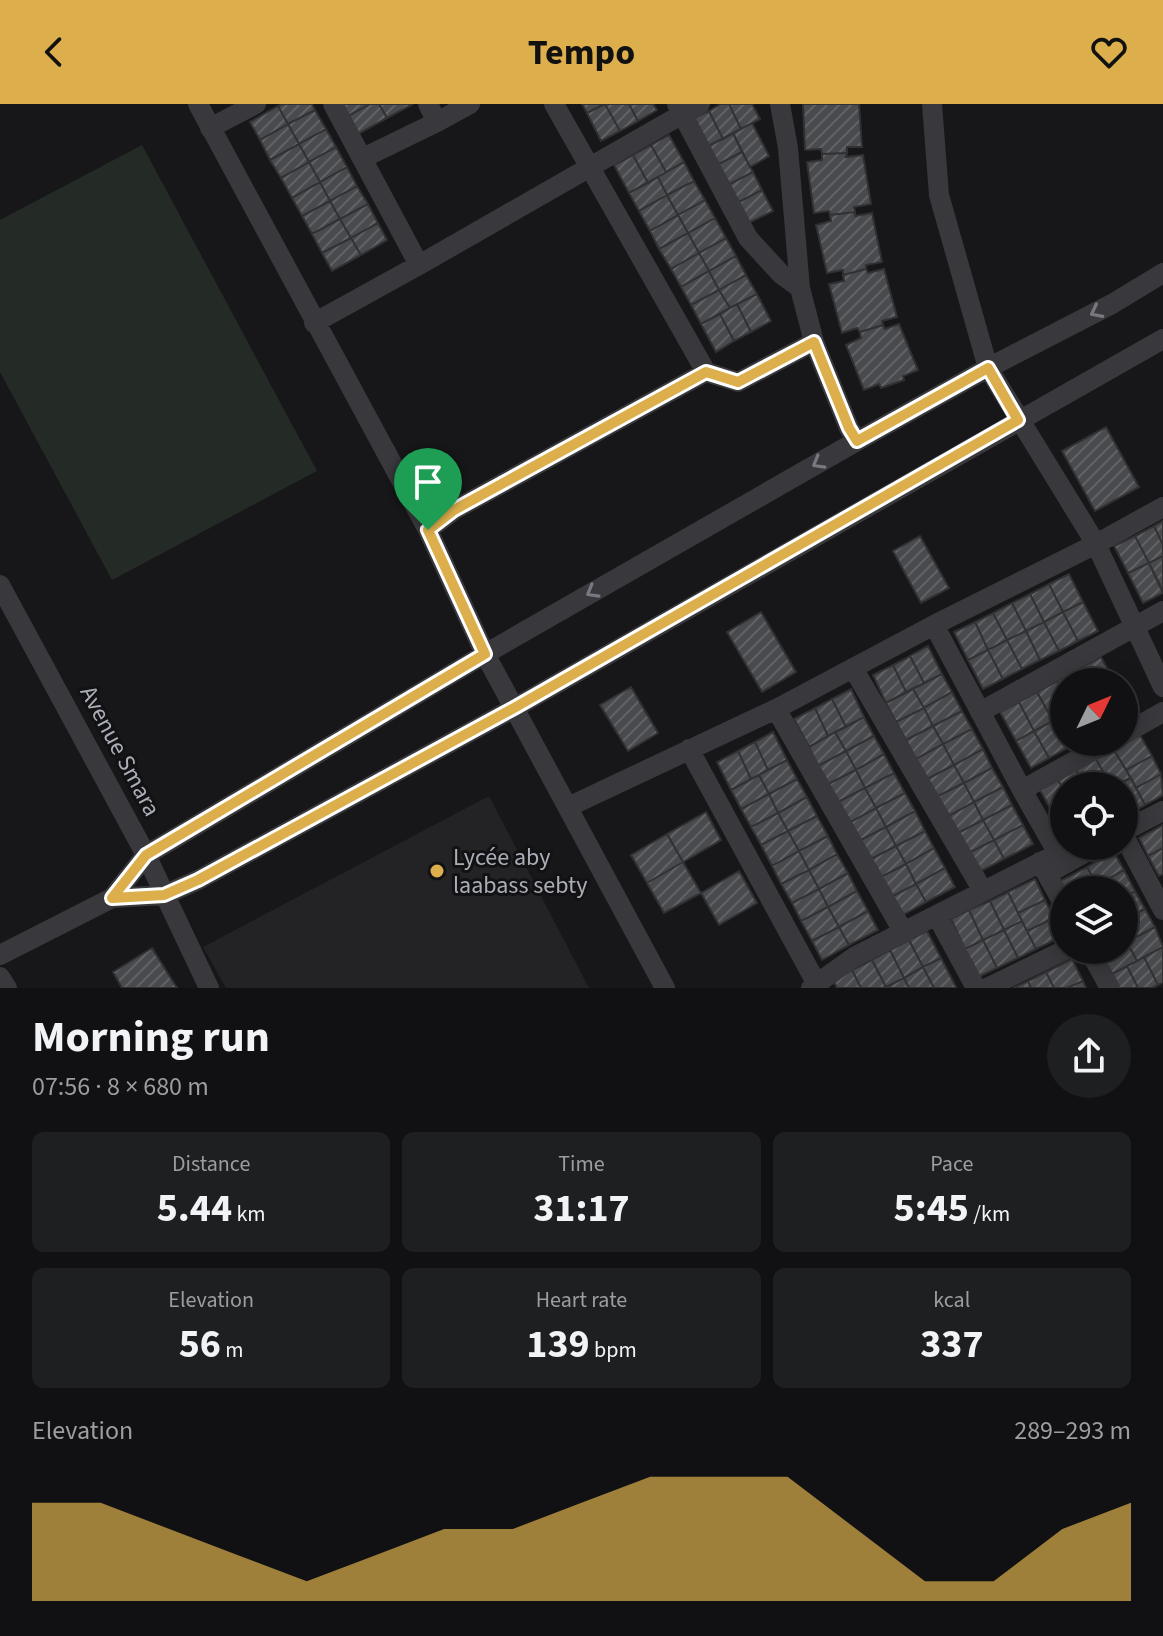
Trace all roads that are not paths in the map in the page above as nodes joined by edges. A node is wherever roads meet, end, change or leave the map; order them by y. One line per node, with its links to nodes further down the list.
1 (198, 104): 10 (street)
2 (256, 104): 10 (street)
3 (333, 104): 11 (street)
4 (470, 104): 9 (street)
5 (554, 104): 12 (street)
6 (780, 104): 15 (street)
7 (932, 104): 19 (street)
8 (686, 107): 12 (street); 15 (street)
9 (432, 113): 11 (street)
10 (210, 128): 16 (street)
11 (363, 158): 13 (street)
12 (589, 167): 13 (street); 20 (street)
13 (419, 265): 16 (street)
14 (1163, 273): 19 (street, one-way to 19)
15 (800, 288): 18 (street)
16 (314, 323): 24 (street)
17 (1163, 339): 21 (street)
18 (814, 342): 20 (street); 22 (street)
19 (988, 368): 21 (street); 22 (street)
20 (706, 372): 24 (street)
21 (1018, 420): 25 (street); 34 (street)
22 (857, 441): 31 (street, one-way to 31)
23 (1163, 507): 25 (street)
24 (428, 530): 31 (street)
25 (1096, 544): 29 (street); 30 (street)
26 (0, 585): 27 (street, Avenue Smara)
27 (6, 611): 45 (street, Avenue Smara)
28 (1163, 611): 30 (street)
29 (934, 625): 32 (street); 36 (street)
30 (1134, 627): 33 (street); 36 (street)
31 (485, 654): 34 (street); 45 (street)
32 (853, 668): 35 (street); 50 (street)
33 (1163, 687)
34 (514, 708): 42 (street); 51 (street)
35 (776, 709): 39 (street); 55 (street)
36 (980, 712): 41 (street)
37 (1163, 712): 38 (street)
38 (1138, 726)
39 (689, 749): 42 (street); 60 (street)
40 (1084, 756): 41 (street)
41 (1022, 790): 48 (street)
42 (568, 807): 63 (street)
43 (1163, 811): 44 (street)
44 (1138, 826)
45 (146, 855): 51 (street, Avenue Smara); 52 (street)
46 (1061, 860): 48 (street)
47 (1137, 860): 53 (street)
48 (1053, 863): 49 (street); 50 (street)
49 (1056, 876)
50 (983, 891): 54 (street)
51 (164, 895): 52 (street); 62 (street, Avenue Smara)
52 (112, 898): 56 (street)
53 (1163, 910)
54 (937, 916): 55 (street); 64 (street)
55 (904, 933): 60 (street)
56 (0, 955)
57 (1050, 957): 65 (street)
58 (1097, 964): 66 (street)
59 (0, 977): 61 (street)
60 (816, 987)
61 (7, 988)
62 (209, 988)
63 (665, 988)
64 (976, 988)
65 (987, 988)
66 (1110, 988)

